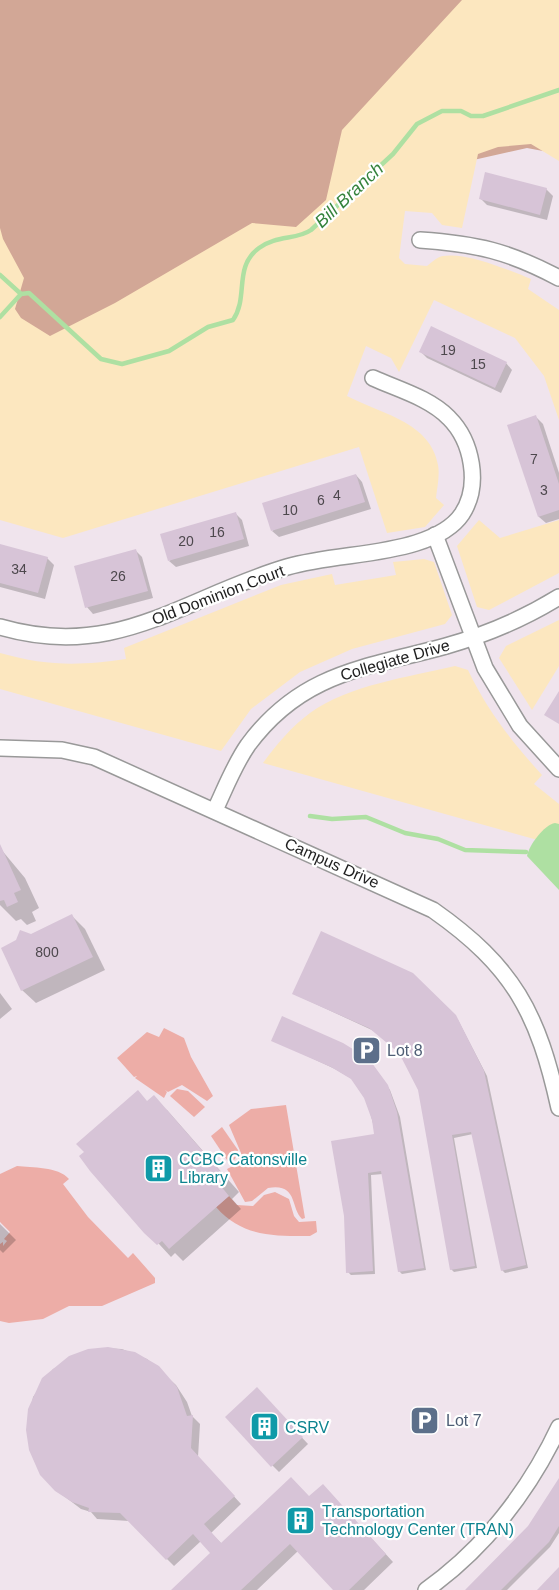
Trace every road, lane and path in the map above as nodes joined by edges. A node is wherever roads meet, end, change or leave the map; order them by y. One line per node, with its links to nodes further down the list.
1 (420, 240): 2 (street)
2 (559, 278)
3 (373, 378): 4 (street, Old Dominion Court)
4 (435, 535): 6 (street, Old Dominion Court); 7 (street)
5 (559, 597): 7 (street, Collegiate Drive)
6 (0, 627)
7 (474, 637): 9 (street); 10 (street, Collegiate Drive)
8 (0, 748): 10 (street, Campus Drive)
9 (559, 769)
10 (215, 810): 11 (street, Campus Drive)
11 (559, 1108)
12 (559, 1427): 13 (street)
13 (426, 1590)

